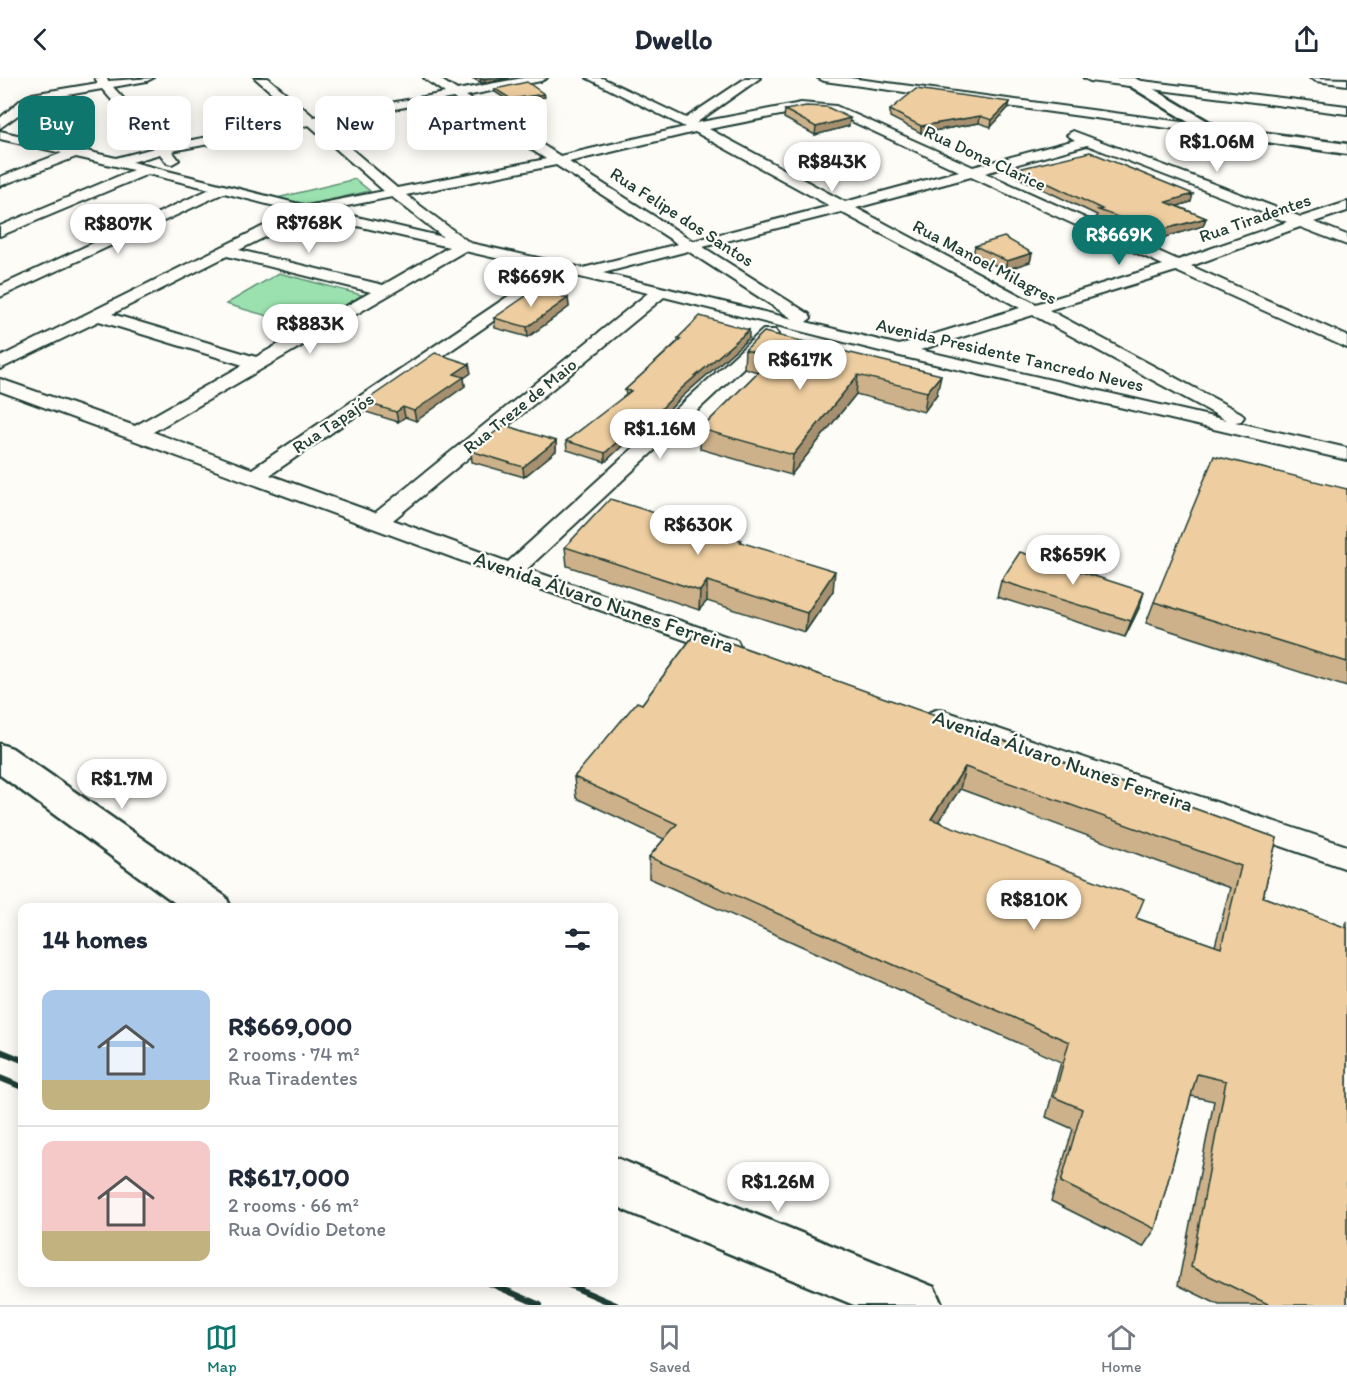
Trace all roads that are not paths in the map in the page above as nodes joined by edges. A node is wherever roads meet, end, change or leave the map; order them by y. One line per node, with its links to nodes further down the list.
1 (147, 78): 10 (street)
2 (261, 78): 17 (street)
3 (430, 78): 13 (street, Rua Felipe dos Santos)
4 (541, 78): 13 (street)
5 (592, 78): 18 (street, Rua Manoel Milagres)
6 (754, 78): 18 (street)
7 (824, 78): 16 (street)
8 (1090, 78): 11 (street)
9 (1316, 78): 12 (street)
10 (103, 81): 14 (street); 20 (street)
11 (1129, 81): 15 (street); 19 (street)
12 (1347, 82)
13 (454, 94): 17 (street); 27 (street, Rua Felipe dos Santos)
14 (116, 96)
15 (1347, 110)
16 (1074, 112): 19 (street); 21 (street)
17 (311, 121): 22 (street); 34 (street)
18 (692, 126): 27 (street, Rua Dona Clarice); 30 (street, Rua Dona Clarice); 35 (street, Rua Manoel Milagres)
19 (1212, 130): 23 (street)
20 (1, 133): 26 (street, Avenida Presidente Tancredo Neves)
21 (1087, 141): 30 (street); 38 (street)
22 (191, 144)
23 (1343, 149)
24 (160, 150): 28 (street)
25 (165, 150): 31 (street)
26 (77, 152): 28 (street, Avenida Presidente Tancredo Neves); 32 (street)
27 (559, 160): 34 (street, Rua Dona Clarice); 42 (street, Rua Felipe dos Santos)
28 (117, 162): 29 (street, Avenida Presidente Tancredo Neves)
29 (147, 169): 31 (street, Avenida Presidente Tancredo Neves); 39 (street)
30 (968, 172): 35 (street); 44 (street, Rua Dona Clarice)
31 (188, 178): 33 (street, Avenida Presidente Tancredo Neves)
32 (0, 182)
33 (223, 188): 37 (street, Avenida Presidente Tancredo Neves); 49 (street)
34 (396, 194): 37 (street, Rua Dona Clarice); 41 (street)
35 (842, 207): 42 (street); 50 (street, Rua Manoel Milagres)
36 (1347, 207): 38 (street, Rua Tiradentes)
37 (307, 210): 41 (street, Avenida Presidente Tancredo Neves); 43 (street)
38 (1300, 222): 40 (street); 44 (street, Rua Tiradentes)
39 (0, 231)
40 (1347, 240)
41 (464, 245): 45 (street, Avenida Presidente Tancredo Neves); 47 (street)
42 (690, 246): 46 (street); 53 (street, Rua Felipe dos Santos)
43 (225, 251): 47 (street); 51 (street)
44 (1176, 266): 50 (street, Rua Tiradentes); 54 (street, Rua Dona Clarice)
45 (560, 268): 46 (street, Avenida Presidente Tancredo Neves); 62 (street, Rua Tapajós)
46 (584, 273): 48 (street, Avenida Presidente Tancredo Neves)
47 (385, 290): 57 (street)
48 (661, 291): 52 (street, Avenida Presidente Tancredo Neves); 63 (street, Rua Treze de Maio)
49 (0, 292)
50 (1035, 310): 55 (street, Rua Tiradentes); 60 (street, Rua Manoel Milagres)
51 (97, 315): 56 (street); 57 (street)
52 (783, 321): 53 (street, Avenida Presidente Tancredo Neves); 64 (street)
53 (822, 330): 55 (street, Avenida Presidente Tancredo Neves)
54 (1347, 343)
55 (900, 351): 60 (street, Avenida Presidente Tancredo Neves)
56 (0, 364)
57 (259, 364): 59 (street)
58 (0, 385): 59 (street, Avenida Álvaro Nunes Ferreira)
59 (137, 433): 62 (street, Avenida Álvaro Nunes Ferreira)
60 (1263, 433): 61 (street, Avenida Presidente Tancredo Neves)
61 (1347, 454)
62 (255, 477): 63 (street, Avenida Álvaro Nunes Ferreira)
63 (379, 522): 64 (street, Avenida Álvaro Nunes Ferreira)
64 (511, 571): 65 (street, Avenida Álvaro Nunes Ferreira)
65 (748, 652)
66 (918, 711): 68 (street, Avenida Álvaro Nunes Ferreira)
67 (0, 757): 69 (street)
68 (1347, 858)
69 (205, 903)
70 (618, 1182): 71 (street)
71 (916, 1305)

